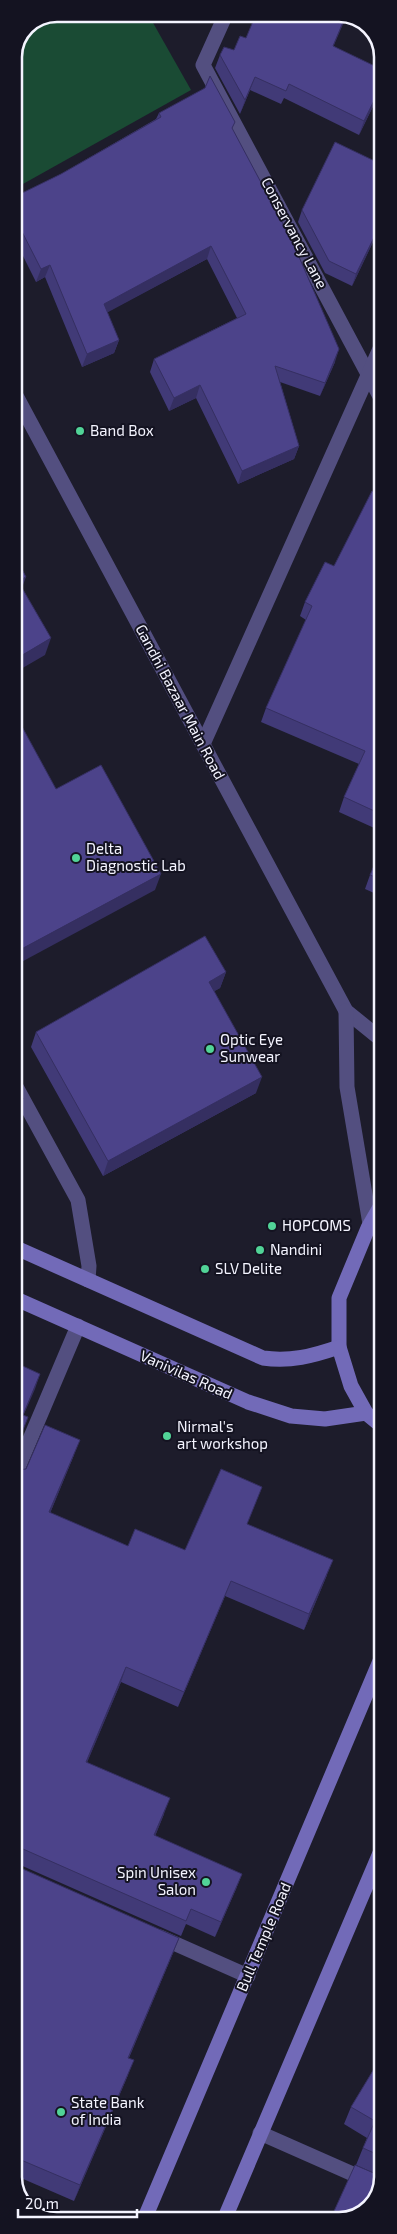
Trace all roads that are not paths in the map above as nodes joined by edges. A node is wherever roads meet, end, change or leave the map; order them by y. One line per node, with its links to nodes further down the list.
1 (222, 23): 3 (street, Conservancy Lane)
2 (374, 364): 3 (street)
3 (370, 374): 4 (street, Conservancy Lane); 6 (street)
4 (374, 383)
5 (22, 407): 6 (street, Gandhi Bazaar Main Road)
6 (203, 744): 7 (street, Gandhi Bazaar Main Road)
7 (346, 1011): 8 (street); 11 (street)
8 (374, 1033)
9 (22, 1099): 13 (street)
10 (374, 1217): 11 (main road)
11 (370, 1224): 16 (main road)
12 (23, 1251): 13 (main road)
13 (88, 1280): 16 (main road)
14 (23, 1302): 15 (main road, Vanivilas Road)
15 (78, 1326): 17 (main road, Vanivilas Road); 19 (street)
16 (339, 1348): 17 (main road)
17 (366, 1413): 18 (main road)
18 (374, 1420)
19 (23, 1457)
20 (374, 1675): 23 (main road, Bull Temple Road)
21 (374, 1867): 24 (main road)
22 (149, 1932): 23 (street)
23 (248, 1976): 26 (main road, Bull Temple Road)
24 (260, 2133): 25 (street); 27 (main road)
25 (374, 2183)
26 (148, 2211)
27 (228, 2211)

